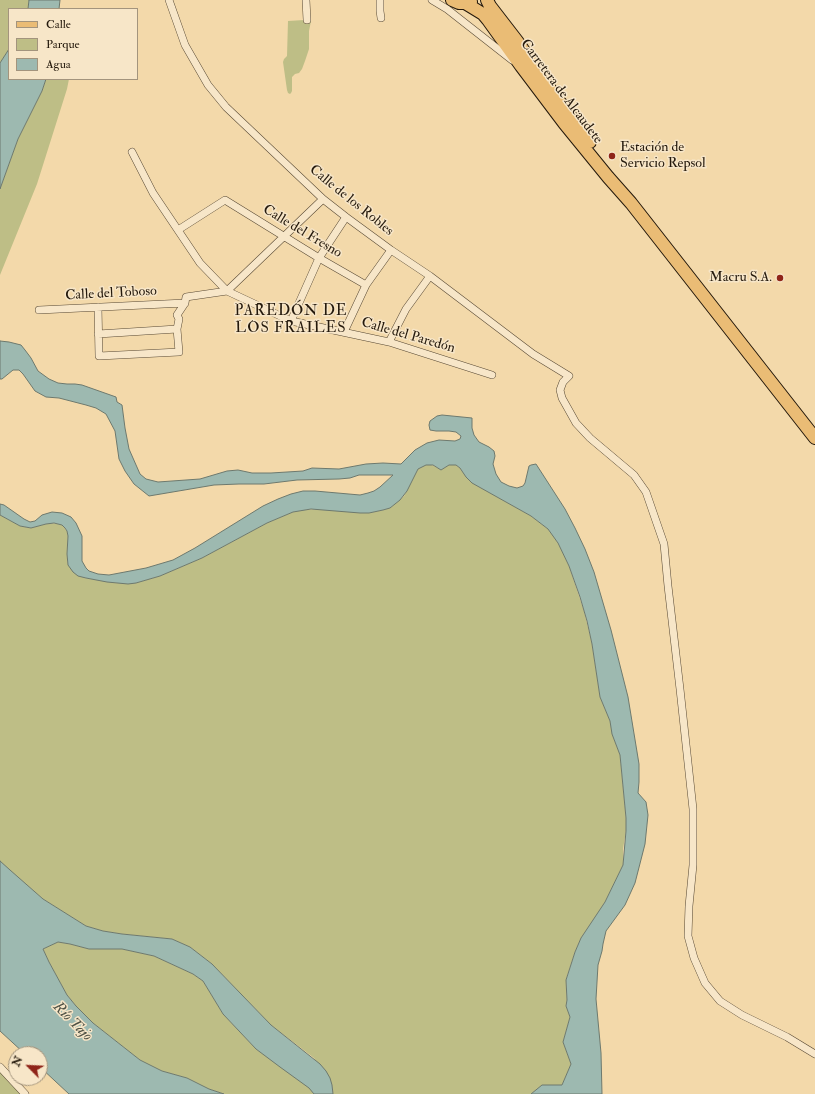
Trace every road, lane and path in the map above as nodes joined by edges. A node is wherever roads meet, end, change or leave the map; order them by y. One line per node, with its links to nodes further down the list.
1 (169, 0): 14 (street, Calle de los Robles)
2 (306, 0): 10 (street)
3 (380, 0): 9 (street)
4 (432, 0): 12 (street)
5 (452, 0): 8 (main road, Carretera de Alcaudete)
6 (487, 0): 11 (main road, Carretera de Alcaudete)
7 (495, 0): 11 (main road)
8 (470, 2): 12 (main road, Carretera de Alcaudete)
9 (381, 18)
10 (307, 20)
11 (517, 41): 15 (main road, Carretera de Alcaudete)
12 (521, 66): 15 (main road, Carretera de Alcaudete)
13 (132, 152): 17 (street, Calle del Paredón)
14 (323, 199): 16 (street, Calle de los Robles); 18 (street)
15 (631, 202): 33 (main road, Carretera de Alcaudete)
16 (346, 217): 19 (street, Calle de los Robles); 20 (street)
17 (178, 230): 18 (street, Calle del Fresno); 23 (street, Calle del Paredón)
18 (284, 236): 20 (street, Calle del Fresno); 23 (street)
19 (391, 250): 21 (street, Calle de los Robles); 22 (street)
20 (319, 258): 22 (street, Calle del Fresno); 27 (street)
21 (430, 276): 31 (street); 34 (street, Calle de los Robles)
22 (366, 285): 29 (street)
23 (227, 291): 24 (street); 27 (street, Calle del Paredón)
24 (185, 303): 25 (street, Calle del Toboso); 28 (street)
25 (98, 307): 26 (street, Calle del Toboso); 30 (street)
26 (39, 310)
27 (291, 321): 29 (street, Calle del Paredón)
28 (177, 330): 30 (street); 30 (street)
29 (344, 332): 31 (street, Calle del Paredón)
30 (98, 334)
31 (389, 342): 32 (street, Calle del Paredón)
32 (492, 375)
33 (815, 438)
34 (815, 1054)
35 (0, 1067): 36 (street)
36 (25, 1094)

